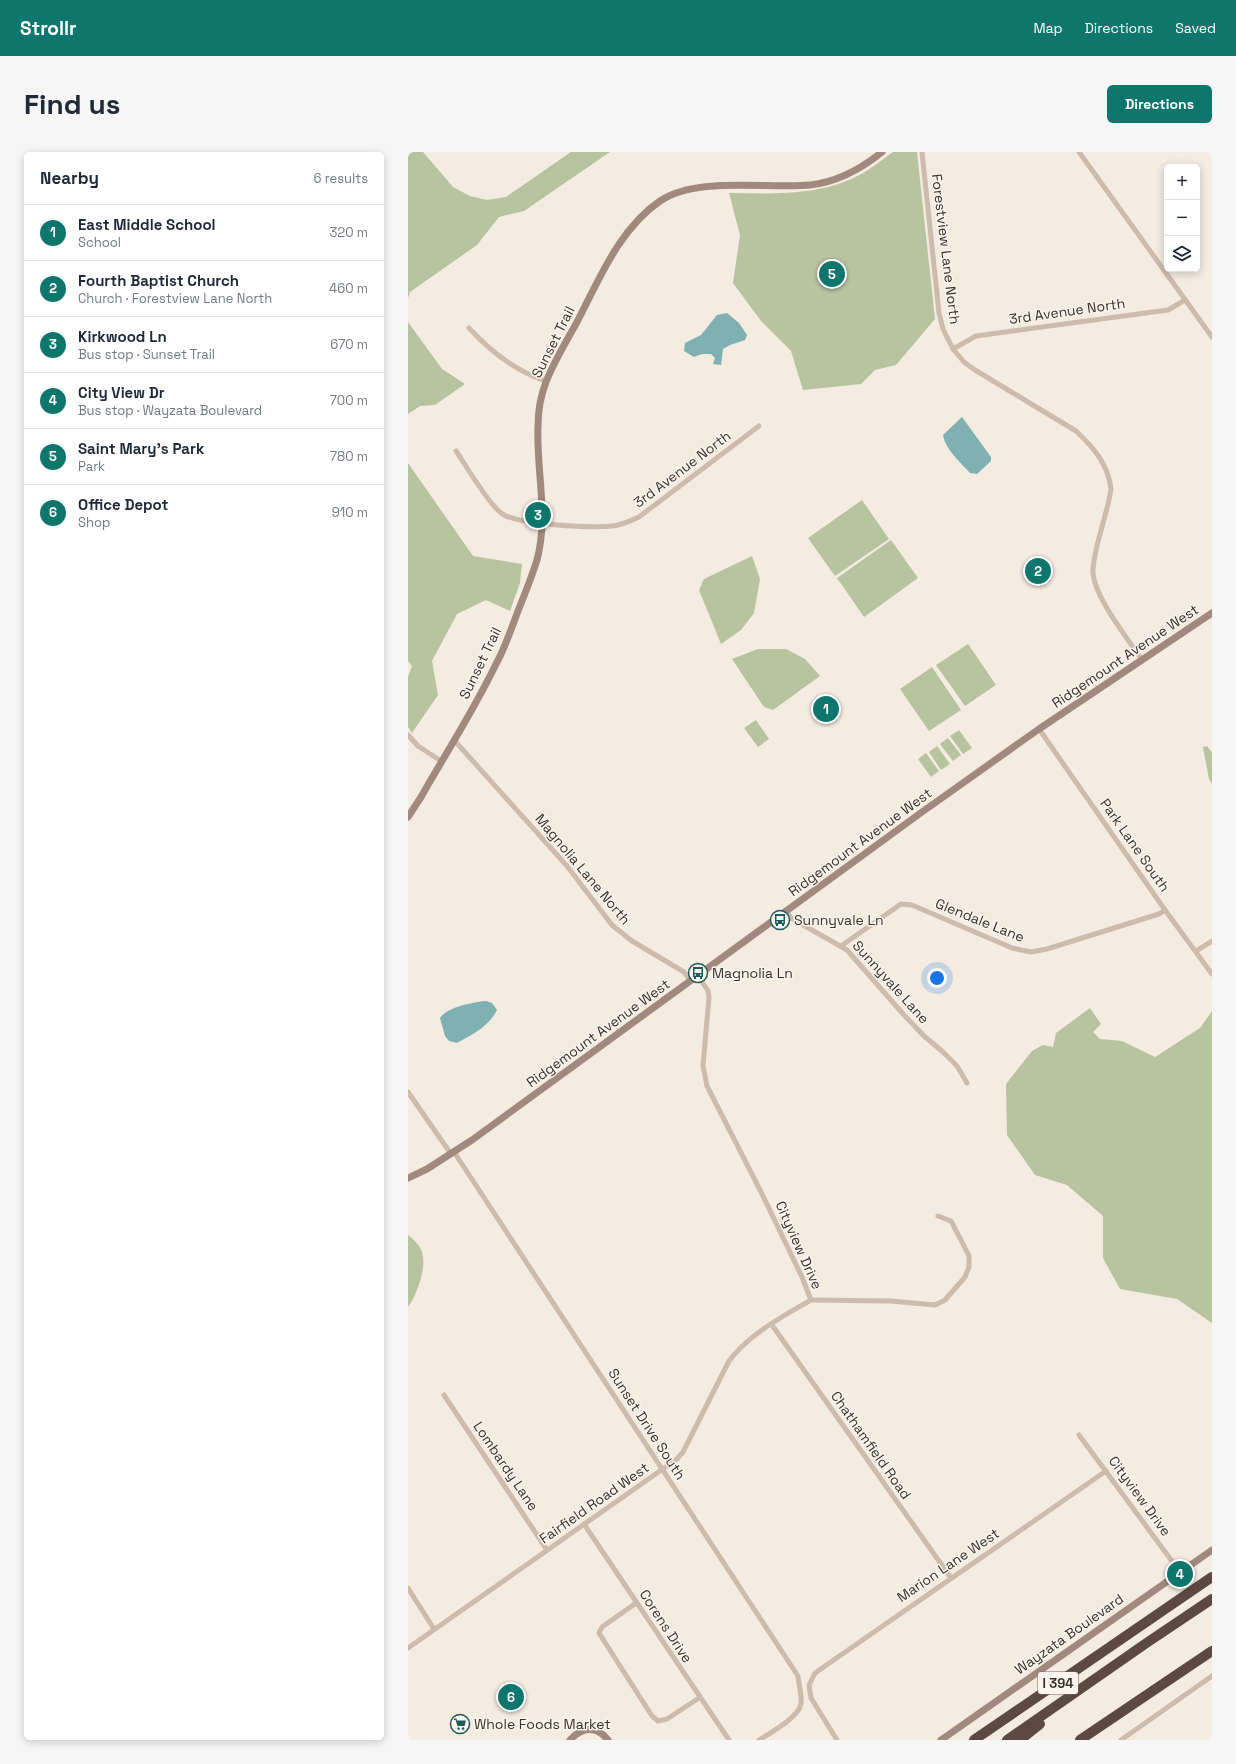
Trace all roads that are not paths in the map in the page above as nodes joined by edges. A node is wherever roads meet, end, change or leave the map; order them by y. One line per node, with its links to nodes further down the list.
1 (882, 152): 8 (street, Sunset Trail)
2 (922, 152): 7 (street, Forestview Lane North)
3 (1079, 152): 4 (street)
4 (1185, 300): 6 (street); 7 (street, 3rd Avenue North)
5 (469, 328): 8 (street)
6 (1212, 336)
7 (953, 349): 13 (street, Forestview Lane North)
8 (546, 381): 11 (street, Sunset Trail)
9 (759, 426): 11 (street, 3rd Avenue North)
10 (456, 451): 11 (street, 3rd Avenue North)
11 (542, 523): 16 (street, Sunset Trail)
12 (1212, 613): 13 (street, Ridgemount Avenue West)
13 (1142, 660): 14 (street, Ridgemount Avenue West)
14 (1039, 729): 19 (street, Ridgemount Avenue West); 20 (street, Park Lane South)
15 (408, 735): 17 (street)
16 (454, 740): 17 (street, Sunset Trail); 26 (street, Magnolia Lane North)
17 (441, 761): 18 (street, Sunset Trail)
18 (408, 817)
19 (786, 910): 22 (street, Sunnyvale Lane); 25 (street, Ridgemount Avenue West)
20 (1165, 910): 22 (street, Glendale Lane); 23 (street, Park Lane South)
21 (1212, 941): 23 (street)
22 (841, 946): 27 (street, Sunnyvale Lane)
23 (1196, 951): 24 (street, Park Lane South)
24 (1212, 974)
25 (698, 976): 26 (street, Ridgemount Avenue West); 32 (street, Cityview Drive)
26 (691, 981): 29 (street, Ridgemount Avenue West)
27 (967, 1083)
28 (408, 1092): 29 (street, Sunset Drive South)
29 (452, 1153): 30 (street, Ridgemount Avenue West); 36 (street, Sunset Drive South)
30 (408, 1178)
31 (938, 1216): 32 (street, Cityview Drive)
32 (811, 1300): 33 (street, Fairfield Road West)
33 (772, 1325): 36 (street, Fairfield Road West); 44 (street, Chathamfield Road)
34 (444, 1395): 39 (street, Lombardy Lane)
35 (1079, 1435): 37 (street, Cityview Drive)
36 (662, 1469): 38 (street, Fairfield Road West); 58 (street, Sunset Drive South)
37 (1106, 1472): 42 (street, Cityview Drive); 44 (street, Marion Lane West)
38 (584, 1524): 39 (street, Fairfield Road West); 47 (street, Corens Drive)
39 (547, 1550): 49 (street, Fairfield Road West)
40 (1212, 1550): 42 (street, Wayzata Boulevard)
41 (1212, 1571): 48 (highway)
42 (1180, 1572): 60 (street, Wayzata Boulevard)
43 (1212, 1577): 48 (highway, I 394)
44 (951, 1578): 59 (street, Marion Lane West)
45 (408, 1588): 49 (street)
46 (1212, 1599): 50 (highway, I 394)
47 (636, 1602): 54 (street, Corens Drive); 54 (street)
48 (1141, 1627): 61 (highway, I 394)
49 (434, 1629): 51 (street, Fairfield Road West)
50 (1144, 1644): 62 (highway, I 394); 63 (highway)
51 (408, 1648)
52 (1212, 1651): 64 (highway)
53 (1212, 1676): 65 (street)
54 (699, 1698): 57 (street, Corens Drive)
55 (570, 1740): 56 (street)
56 (608, 1740)
57 (729, 1740)
58 (759, 1740)
59 (838, 1740)
60 (942, 1740)
61 (974, 1740)
62 (1007, 1740)
63 (1020, 1740)
64 (1080, 1740)
65 (1121, 1740)

